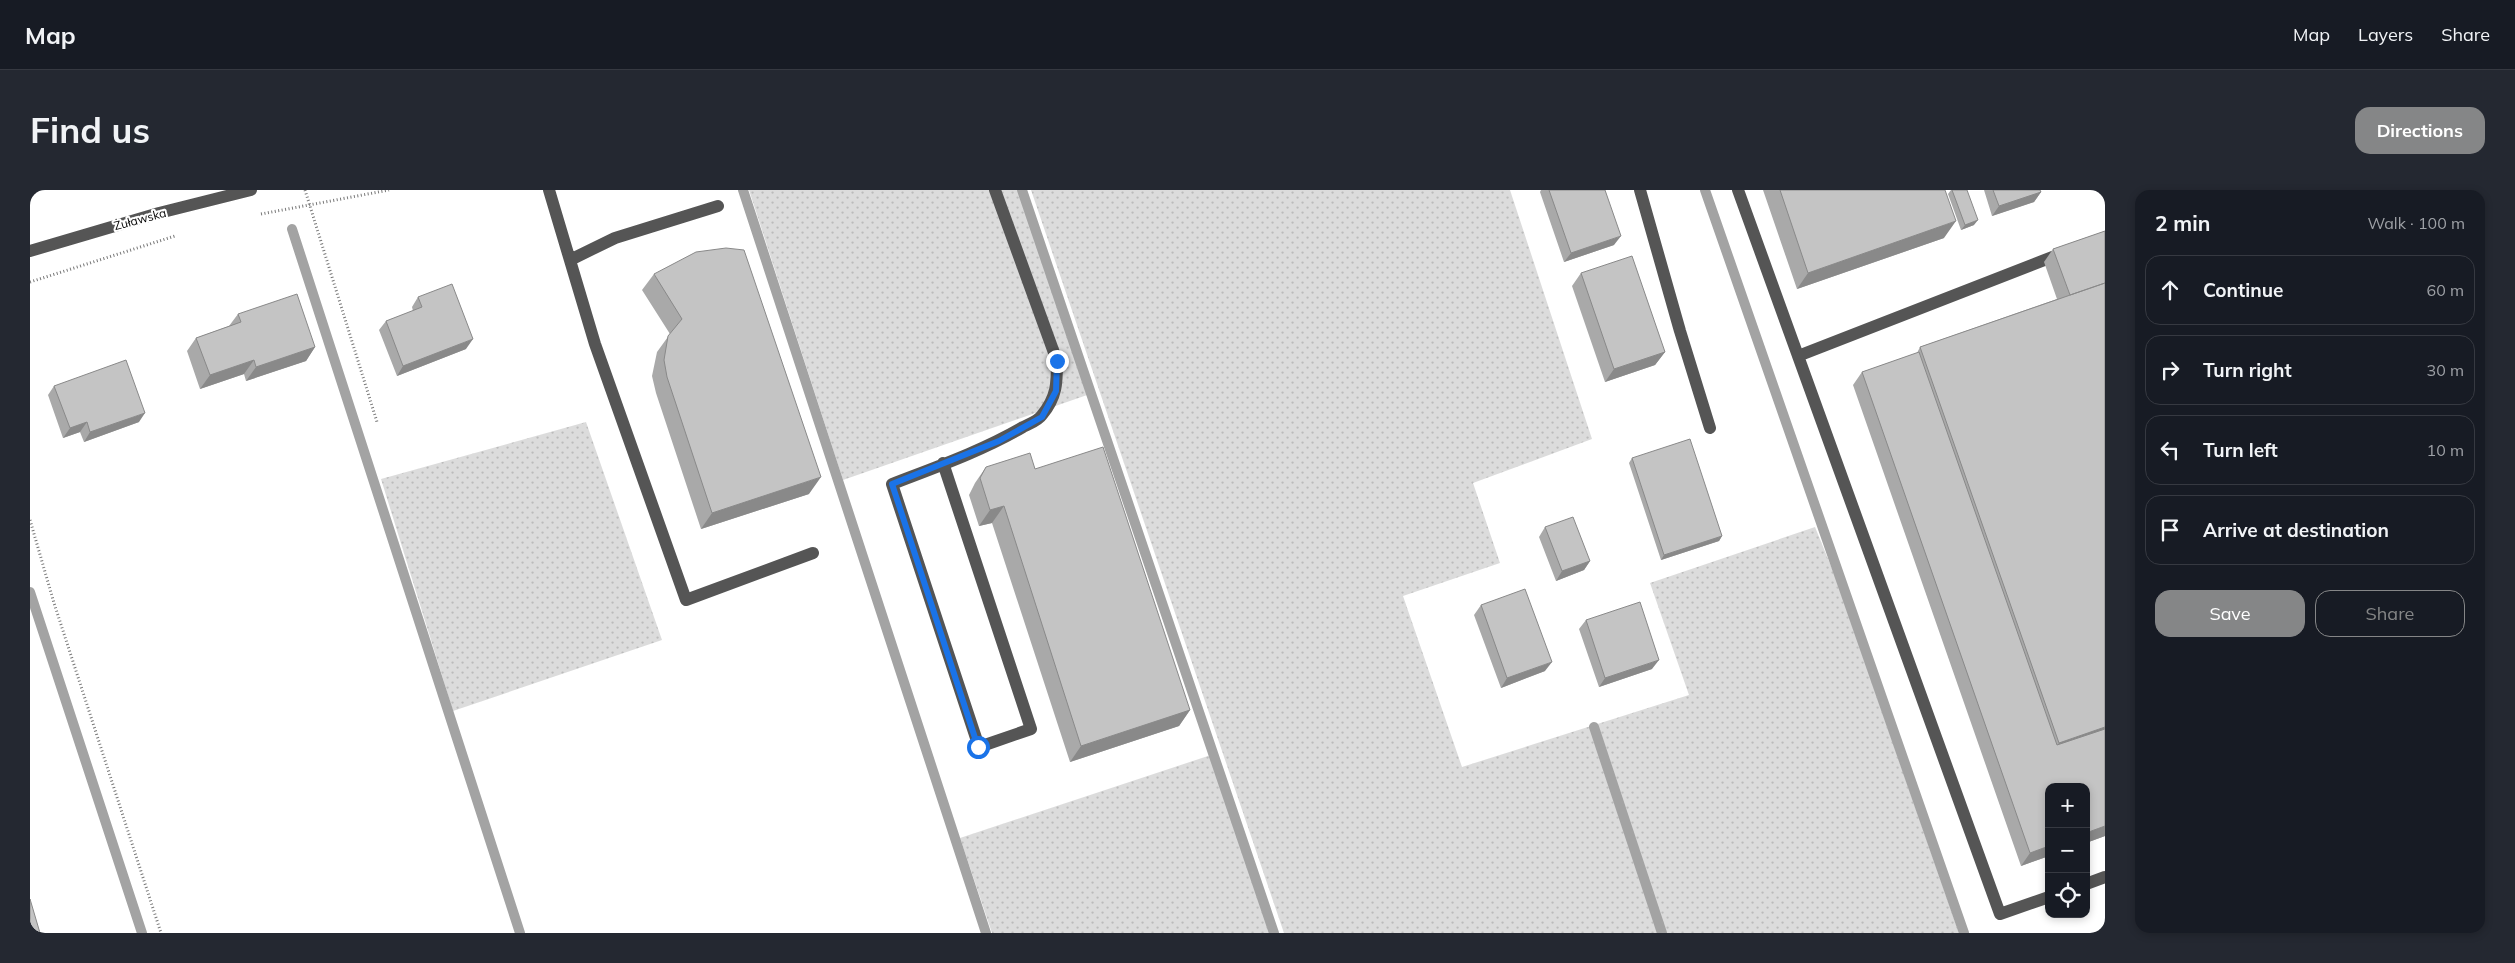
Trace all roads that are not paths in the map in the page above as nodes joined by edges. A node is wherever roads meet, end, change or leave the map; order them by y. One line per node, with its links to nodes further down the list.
1 (251, 190): 7 (street, Żuławska)
2 (549, 190): 9 (street)
3 (995, 190): 12 (street)
4 (1640, 190): 11 (street)
5 (1738, 190): 10 (street)
6 (718, 206): 9 (street)
7 (30, 251)
8 (2070, 251): 10 (street)
9 (570, 260): 13 (street)
10 (1798, 356): 16 (street)
11 (1710, 428)
12 (943, 463): 12 (street)
13 (813, 553)
14 (2105, 878): 15 (street)
15 (2090, 883)
16 (2045, 898)

